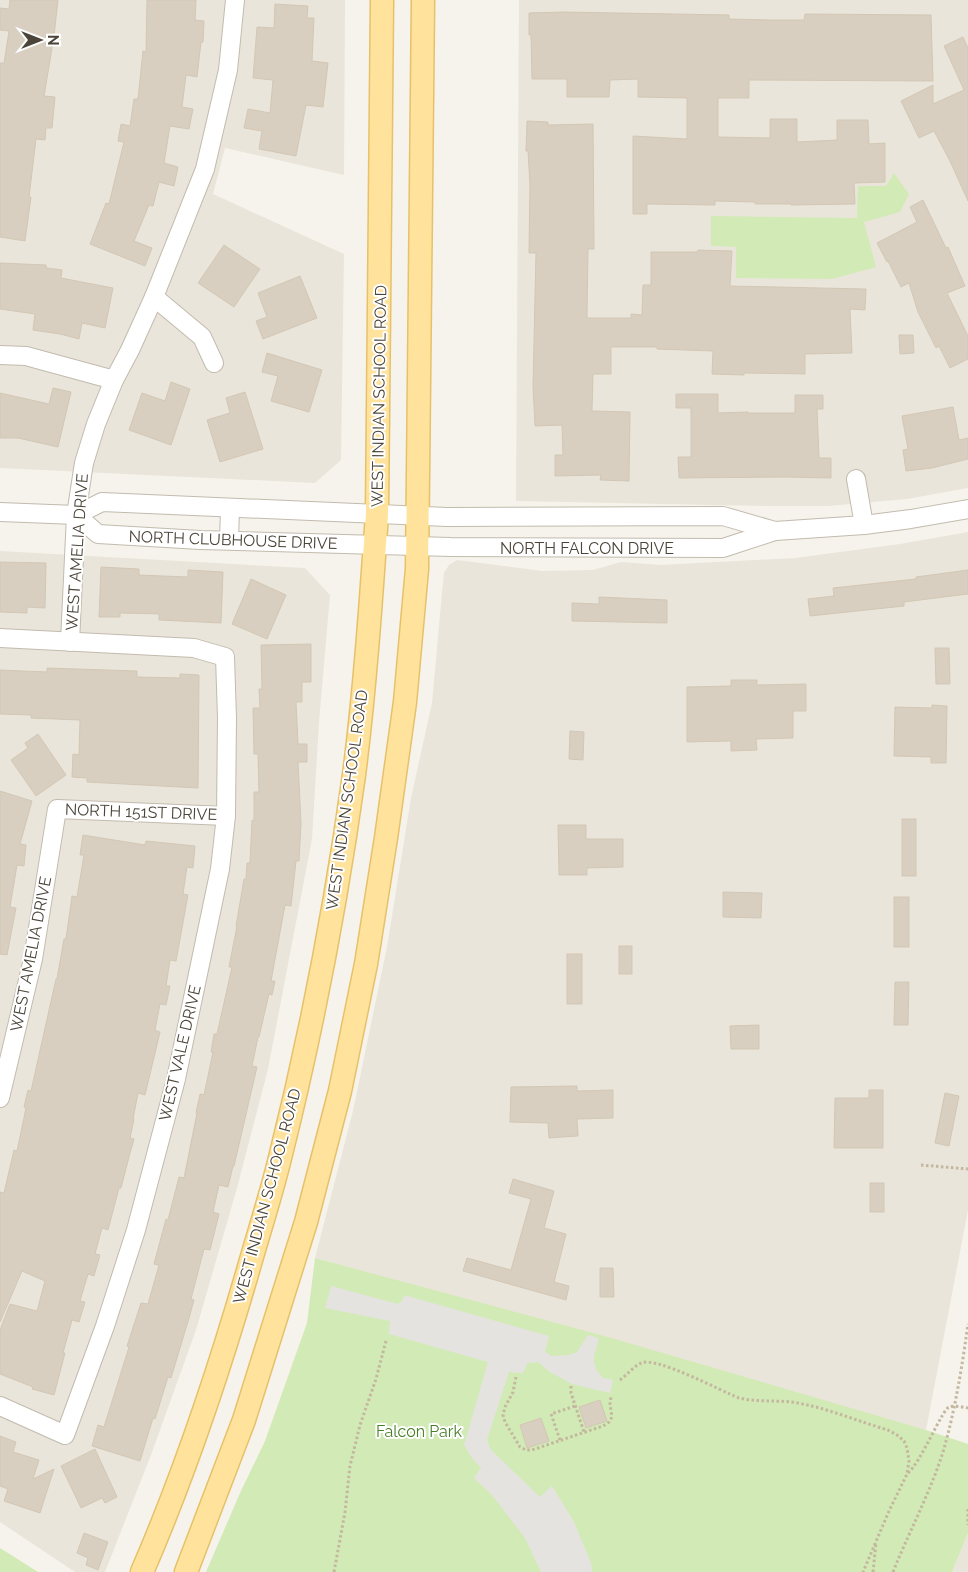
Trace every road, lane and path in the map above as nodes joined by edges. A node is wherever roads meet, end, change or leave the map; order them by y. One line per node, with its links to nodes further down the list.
1 (235, 0): 4 (street, WEST AMELIA DRIVE)
2 (382, 0): 13 (main road, WEST INDIAN SCHOOL ROAD)
3 (423, 0): 13 (main road, WEST INDIAN SCHOOL ROAD)
4 (154, 297): 6 (street); 7 (street, WEST AMELIA DRIVE)
5 (0, 355): 7 (street)
6 (214, 363)
7 (114, 380): 12 (street, WEST AMELIA DRIVE)
8 (856, 479): 14 (street)
9 (968, 508): 14 (street, NORTH FALCON DRIVE)
10 (230, 509): 12 (street, NORTH CLUBHOUSE DRIVE); 13 (street, NORTH CLUBHOUSE DRIVE); 16 (street)
11 (0, 512): 12 (street, NORTH CLUBHOUSE DRIVE)
12 (76, 515): 16 (street, NORTH CLUBHOUSE DRIVE); 19 (street, WEST AMELIA DRIVE)
13 (398, 515): 15 (street, NORTH FALCON DRIVE); 17 (main road, WEST INDIAN SCHOOL ROAD); 17 (main road, WEST INDIAN SCHOOL ROAD)
14 (864, 525): 15 (street, NORTH FALCON DRIVE)
15 (775, 531): 17 (street, NORTH FALCON DRIVE)
16 (229, 540): 17 (street, NORTH CLUBHOUSE DRIVE)
17 (396, 545): 41 (main road, WEST INDIAN SCHOOL ROAD); 42 (main road, WEST INDIAN SCHOOL ROAD)
18 (0, 638): 19 (street)
19 (70, 642): 21 (street, WEST VALE DRIVE)
20 (57, 809): 21 (street, NORTH 151ST DRIVE); 22 (street, WEST AMELIA DRIVE)
21 (226, 816): 31 (street, WEST VALE DRIVE)
22 (0, 1098)
23 (921, 1165): 24 (path)
24 (968, 1169)
25 (968, 1324): 33 (path)
26 (386, 1341): 43 (path)
27 (516, 1377): 36 (path)
28 (620, 1380): 37 (path)
29 (571, 1386): 32 (path)
30 (611, 1397): 35 (path)
31 (0, 1406)
32 (575, 1406): 35 (path); 36 (path)
33 (954, 1406): 34 (path); 37 (path); 46 (path)
34 (968, 1408)
35 (584, 1432): 36 (path)
36 (560, 1440)
37 (907, 1474): 40 (path)
38 (968, 1509): 39 (path)
39 (968, 1525)
40 (876, 1541): 44 (path); 45 (path)
41 (142, 1572)
42 (186, 1572)
43 (334, 1572)
44 (863, 1572)
45 (873, 1572)
46 (893, 1572)

